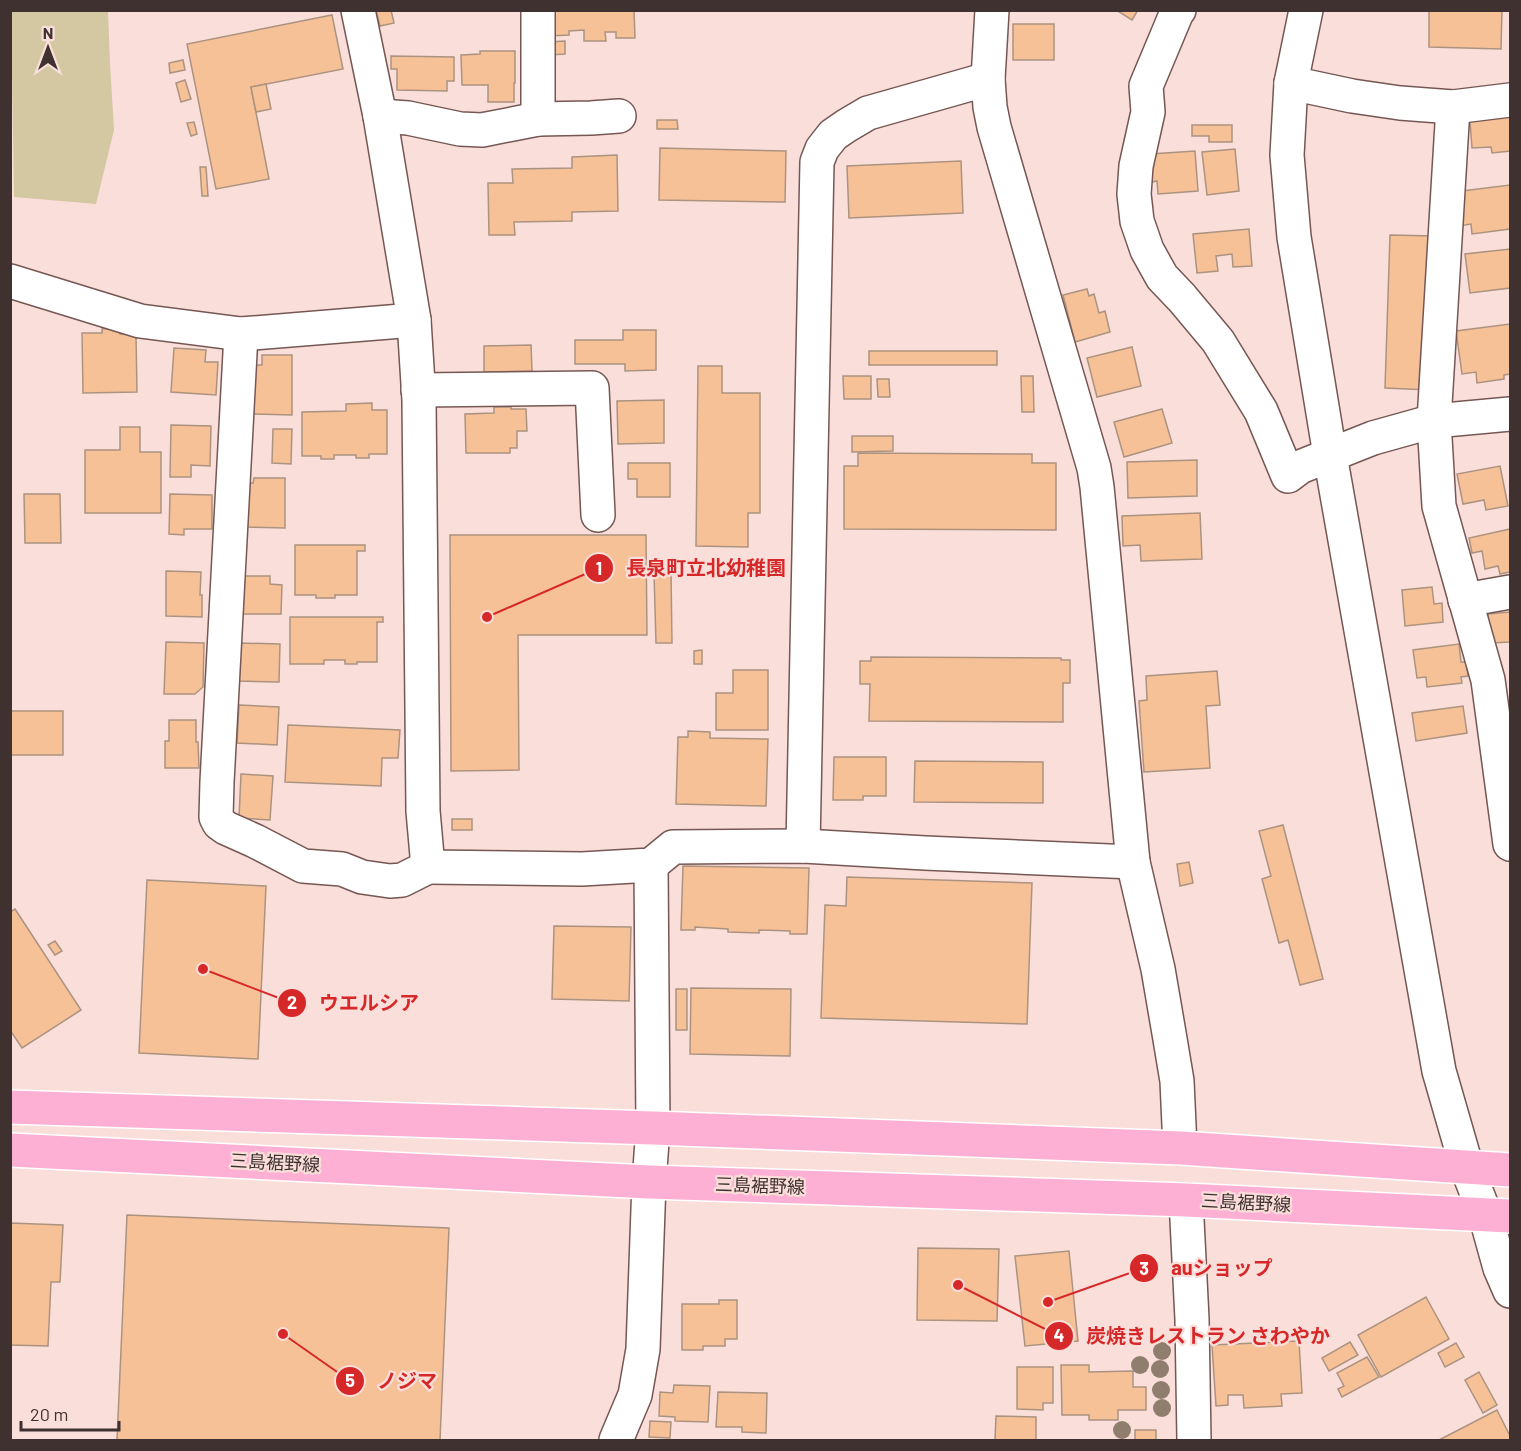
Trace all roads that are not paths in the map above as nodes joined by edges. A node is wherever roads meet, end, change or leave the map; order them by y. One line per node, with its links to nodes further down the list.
1 (358, 10): 10 (street)
2 (538, 10): 12 (street)
3 (992, 10): 6 (street)
4 (1179, 10): 19 (street)
5 (1306, 10): 7 (street)
6 (988, 79): 24 (street); 25 (street)
7 (1291, 83): 9 (street); 19 (street)
8 (1510, 100): 9 (street)
9 (1454, 107): 18 (street)
10 (380, 116): 12 (street); 14 (street)
11 (619, 116): 12 (street)
12 (538, 119)
13 (10, 281): 15 (street)
14 (414, 320): 15 (street); 16 (street)
15 (241, 334): 27 (street)
16 (418, 390): 20 (street); 27 (street)
17 (1510, 414): 18 (street)
18 (1434, 421): 19 (street); 22 (street)
19 (1330, 455): 32 (street)
20 (598, 515)
21 (1510, 592): 22 (street)
22 (1465, 600): 23 (street)
23 (1510, 844)
24 (803, 846): 25 (street); 26 (street)
25 (1133, 862): 30 (street)
26 (651, 864): 27 (street); 29 (street)
27 (428, 867)
28 (10, 1107): 29 (main road)
29 (652, 1128): 30 (main road); 34 (street)
30 (1180, 1148): 32 (main road)
31 (10, 1150): 34 (main road, 三島裾野線)
32 (1467, 1168): 33 (main road); 36 (street)
33 (1510, 1170)
34 (649, 1182): 35 (main road, 三島裾野線); 38 (street)
35 (1186, 1200): 36 (main road, 三島裾野線); 39 (street)
36 (1498, 1215): 37 (street)
37 (1510, 1291)
38 (616, 1440)
39 (1194, 1440)

